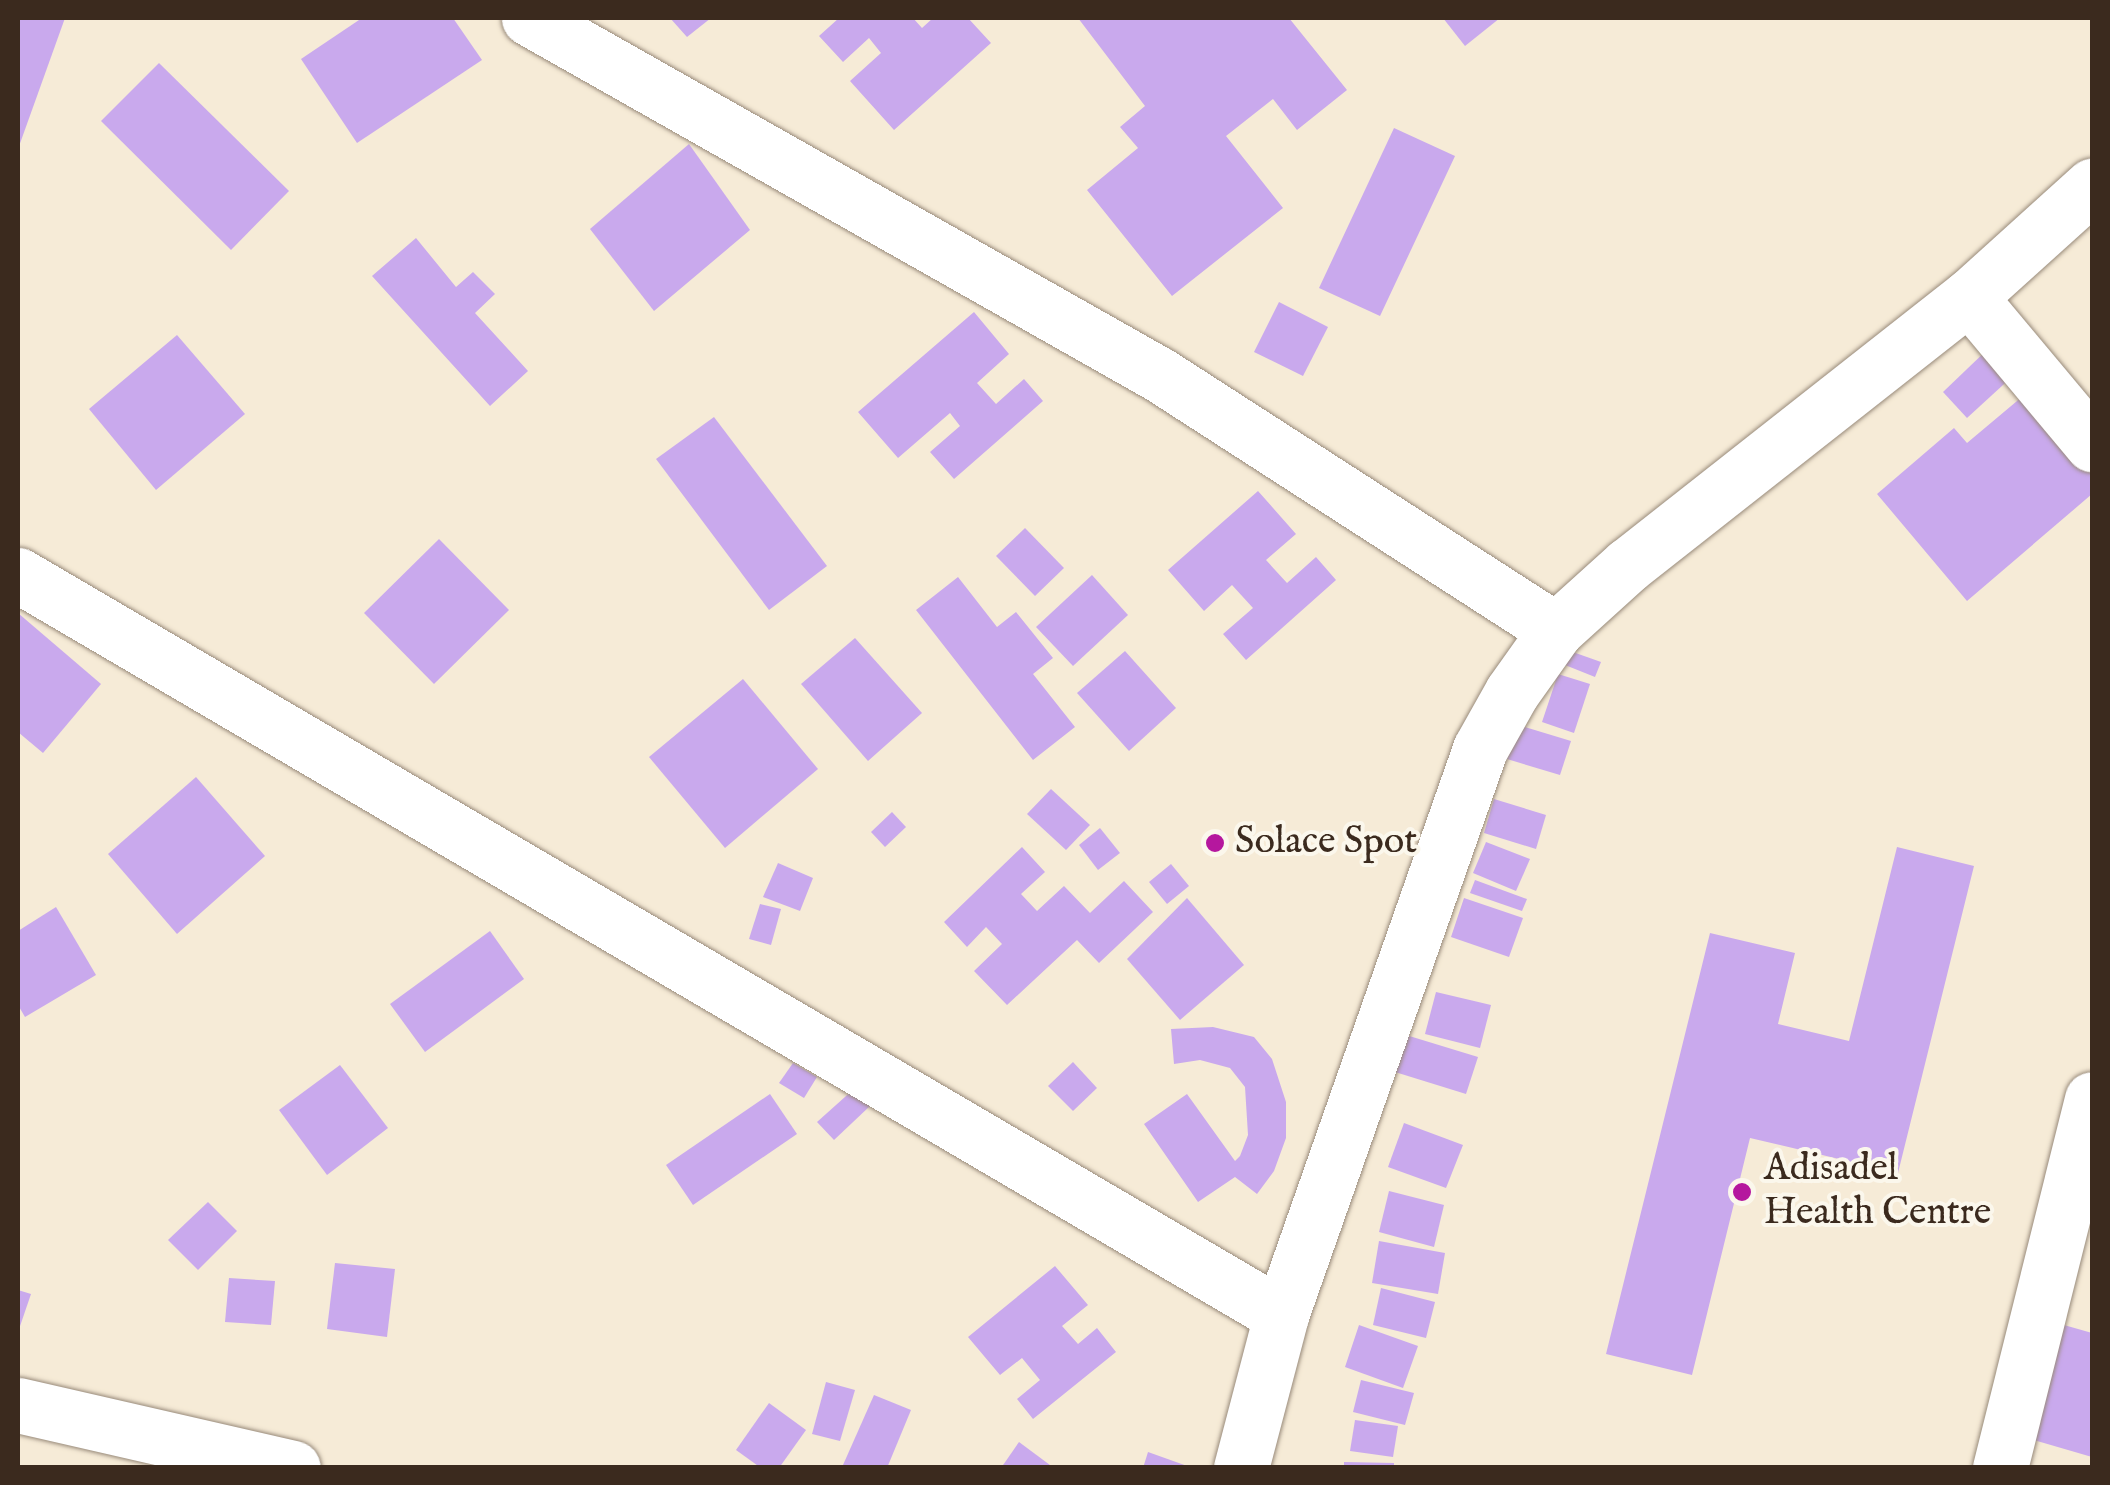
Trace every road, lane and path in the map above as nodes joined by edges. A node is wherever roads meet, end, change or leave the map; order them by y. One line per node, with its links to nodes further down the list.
1 (530, 18): 6 (street)
2 (2092, 186): 3 (street)
3 (1969, 297): 4 (street); 6 (street)
4 (2092, 444)
5 (18, 575): 8 (street)
6 (1556, 630): 8 (street)
7 (2092, 1100): 12 (street)
8 (1281, 1315): 11 (street)
9 (18, 1405): 10 (street)
10 (293, 1468)
11 (1242, 1468)
12 (2000, 1468)

